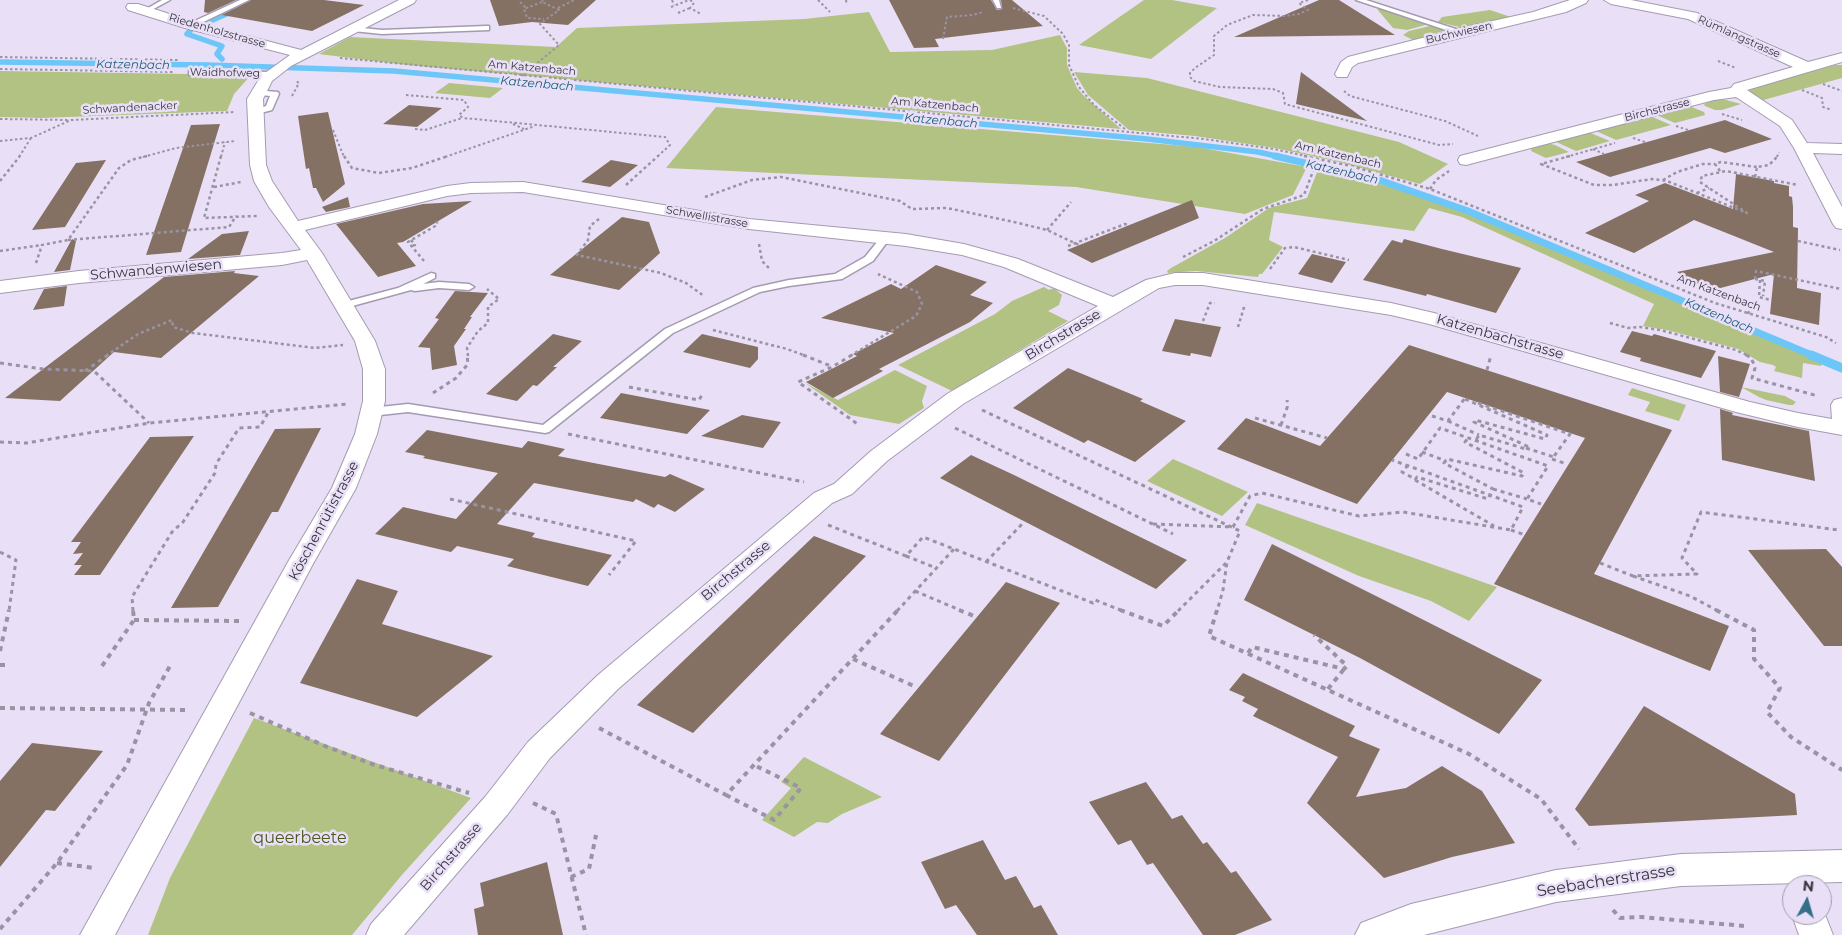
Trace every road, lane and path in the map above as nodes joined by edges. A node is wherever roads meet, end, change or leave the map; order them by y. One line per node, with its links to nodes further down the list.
1 (167, 0): 22 (lane)
2 (246, 0): 27 (lane)
3 (409, 0): 29 (street)
4 (574, 0): 20 (path)
5 (672, 0): 15 (path)
6 (690, 0): 15 (path); 21 (path)
7 (818, 0): 23 (path)
8 (846, 0): 17 (path)
9 (1308, 0): 76 (path)
10 (1359, 0): 30 (lane)
11 (1581, 0): 30 (street, Buchwiesen)
12 (1611, 0): 38 (street, Rümlangstrasse)
13 (543, 1): 19 (path); 20 (path)
14 (520, 2): 19 (path)
15 (674, 4): 18 (path)
16 (997, 4): 31 (path); 63 (path)
17 (847, 5)
18 (671, 7)
19 (526, 8): 26 (path)
20 (558, 8): 26 (path)
21 (690, 8): 24 (path); 25 (path)
22 (140, 9): 27 (street, Riedenholzstrasse)
23 (830, 12)
24 (678, 13)
25 (700, 14)
26 (544, 19): 42 (path)
27 (190, 25): 32 (street, Riedenholzstrasse)
28 (486, 28): 29 (lane)
29 (354, 29): 32 (street)
30 (1461, 32): 41 (street, Buchwiesen)
31 (943, 39)
32 (302, 54): 42 (path, Am Katzenbach); 44 (street)
33 (1842, 57): 38 (street, Birchstrasse)
34 (0, 58): 35 (path)
35 (188, 60)
36 (1718, 61): 37 (path)
37 (1729, 65)
38 (1806, 67): 47 (street, Birchstrasse)
39 (0, 69): 40 (path, Waidhofweg)
40 (192, 72): 44 (lane, Waidhofweg)
41 (1342, 74)
42 (522, 76): 63 (path, Am Katzenbach)
43 (1823, 84): 46 (path)
44 (263, 88): 55 (path, Schwandenacker); 101 (street, Köschenrütistrasse)
45 (1802, 90): 50 (path)
46 (1842, 91)
47 (1739, 92): 71 (street); 75 (street, Birchstrasse)
48 (406, 95): 52 (path)
49 (1350, 96): 75 (path)
50 (1832, 110)
51 (1728, 116): 53 (path)
52 (463, 118): 57 (path); 60 (path)
53 (1740, 119)
54 (0, 120): 55 (path)
55 (71, 120): 64 (path, Schwandenacker)
56 (513, 124): 61 (path)
57 (538, 124): 61 (path); 90 (path)
58 (1690, 126): 59 (path)
59 (1678, 127)
60 (415, 129)
61 (525, 129): 62 (path)
62 (333, 130)
63 (1125, 131): 77 (path, Am Katzenbach)
64 (31, 138): 67 (path, Schwandenacker); 84 (path)
65 (1634, 138): 68 (path)
66 (237, 140): 69 (path)
67 (0, 141)
68 (1644, 141)
69 (225, 142): 88 (path); 104 (path)
70 (1603, 146): 72 (path)
71 (1802, 148): 74 (street); 99 (street)
72 (1593, 149)
73 (1781, 149): 81 (path)
74 (1842, 149)
75 (1508, 150): 76 (street, Birchstrasse)
76 (1483, 156): 78 (street, Birchstrasse)
77 (1317, 160): 91 (path, Am Katzenbach); 115 (path)
78 (1466, 160): 91 (path)
79 (1546, 163): 85 (path)
80 (1715, 164): 81 (path); 82 (path); 85 (path)
81 (1757, 167): 83 (path)
82 (1720, 172): 83 (path); 89 (path)
83 (1755, 177): 87 (path)
84 (0, 181)
85 (1662, 181): 92 (path)
86 (242, 182): 88 (path)
87 (1801, 185)
88 (214, 186): 96 (path)
89 (1709, 188): 92 (path); 92 (path)
90 (620, 189)
91 (1430, 189): 137 (path, Am Katzenbach)
92 (1696, 193)
93 (698, 200): 102 (path)
94 (1072, 202): 102 (path)
95 (606, 213): 132 (path)
96 (236, 216): 97 (path); 104 (path)
97 (262, 216)
98 (437, 221): 110 (path)
99 (1842, 224)
100 (1128, 225): 107 (path)
101 (294, 228): 103 (street, Schwellistrasse); 114 (street, Köschenrütistrasse)
102 (1047, 230): 107 (path)
103 (885, 238): 117 (lane); 133 (street, Schwellistrasse)
104 (68, 240): 108 (path)
105 (757, 240): 122 (path)
106 (1798, 241): 112 (path)
107 (1076, 243): 109 (path); 111 (path)
108 (42, 245): 113 (path); 118 (path)
109 (1079, 245)
110 (411, 246)
111 (1068, 246)
112 (1840, 250)
113 (0, 251)
114 (312, 253): 125 (street, Schwandenwiesen); 135 (street, Köschenrütistrasse)
115 (1178, 260)
116 (1349, 260): 119 (path)
117 (859, 265): 122 (lane); 145 (path)
118 (34, 268)
119 (1269, 269)
120 (431, 276): 128 (lane)
121 (1760, 280): 127 (path); 129 (path); 129 (path)
122 (798, 282): 132 (lane)
123 (1153, 284): 133 (street, Birchstrasse); 166 (street, Katzenbachstrasse)
124 (484, 286): 148 (path)
125 (0, 287)
126 (469, 287): 128 (lane)
127 (1841, 289)
128 (402, 290): 135 (lane)
129 (1761, 296): 130 (path)
130 (1771, 299)
131 (1246, 302): 141 (path)
132 (728, 304): 138 (lane)
133 (1114, 305): 243 (street, Birchstrasse)
134 (1209, 305): 139 (path)
135 (345, 306): 156 (street, Köschenrütistrasse)
136 (1751, 307): 137 (path)
137 (1748, 314): 142 (path, Am Katzenbach)
138 (695, 319): 145 (path); 147 (lane)
139 (1203, 321)
140 (1610, 323): 150 (path)
141 (1238, 328)
142 (1836, 343)
143 (345, 345): 146 (path)
144 (0, 363): 146 (path)
145 (832, 367): 164 (path)
146 (85, 371): 162 (path)
147 (604, 383): 149 (path); 167 (lane)
148 (432, 394)
149 (702, 395)
150 (1818, 396)
151 (1465, 398): 161 (path); 173 (path); 176 (path)
152 (1287, 400): 165 (path)
153 (348, 404): 157 (path)
154 (1842, 405): 159 (street)
155 (974, 406): 190 (path)
156 (371, 412): 167 (lane); 242 (street, Köschenrütistrasse)
157 (268, 413): 162 (path); 208 (path)
158 (1432, 416): 161 (path)
159 (1842, 417)
160 (1256, 418): 165 (path)
161 (1448, 421): 168 (path)
162 (150, 423): 172 (path)
163 (948, 424): 189 (path)
164 (859, 425)
165 (1281, 425): 169 (path)
166 (1842, 428)
167 (545, 429): 182 (path)
168 (1479, 435): 171 (path); 173 (path)
169 (1327, 438)
170 (1468, 438): 171 (path); 174 (path); 178 (path)
171 (1476, 440): 186 (path)
172 (0, 442)
173 (1526, 448): 176 (path)
174 (1422, 452): 175 (path); 178 (path)
175 (1406, 454)
176 (1554, 457): 179 (path)
177 (1392, 460): 180 (path)
178 (1446, 461): 183 (path)
179 (1566, 464)
180 (1408, 465): 181 (path); 184 (path)
181 (1416, 479): 184 (path); 192 (path)
182 (809, 483)
183 (1493, 489): 184 (path); 186 (path)
184 (1491, 494): 193 (path)
185 (450, 499): 204 (path)
186 (1527, 499): 187 (path)
187 (1541, 504)
188 (1023, 523): 200 (path)
189 (1153, 524): 190 (path); 195 (path)
190 (1233, 527): 192 (path); 201 (path)
191 (836, 528): 199 (path)
192 (1498, 528): 193 (path)
193 (1511, 530): 196 (path)
194 (1839, 530): 205 (path)
195 (1173, 534)
196 (1525, 535)
197 (954, 549): 199 (path); 200 (path); 203 (path)
198 (0, 552): 211 (path)
199 (906, 556): 203 (path)
200 (986, 562): 201 (path)
201 (1227, 562): 212 (path)
202 (1600, 563): 205 (path)
203 (936, 568): 206 (path)
204 (609, 575)
205 (1633, 576): 227 (path)
206 (915, 592): 207 (path); 213 (path)
207 (974, 616)
208 (134, 620): 209 (path); 216 (path)
209 (241, 621)
210 (1314, 635): 218 (path)
211 (0, 651)
212 (1248, 653): 218 (path); 220 (path)
213 (853, 659): 219 (path); 226 (path)
214 (0, 665): 215 (path)
215 (5, 665)
216 (102, 666)
217 (170, 666): 222 (path)
218 (1344, 669): 220 (path)
219 (914, 686)
220 (1328, 688): 232 (path)
221 (0, 708): 222 (path)
222 (147, 710): 223 (path); 233 (path)
223 (188, 710)
224 (248, 712): 229 (path)
225 (594, 726): 228 (path)
226 (754, 765): 228 (path); 228 (path)
227 (1842, 770)
228 (726, 795)
229 (475, 796)
230 (524, 799): 238 (path)
231 (596, 835): 238 (path)
232 (1579, 849)
233 (57, 863): 235 (path); 241 (path)
234 (1842, 866): 237 (street, Seebacherstrasse)
235 (94, 868)
236 (1782, 875): 245 (street, Seebacherstrasse)
237 (1797, 875)
238 (571, 876): 244 (path)
239 (1609, 905): 240 (path)
240 (1745, 926)
241 (0, 929)
242 (97, 935)
243 (383, 935)
244 (586, 935)
245 (1375, 935)

